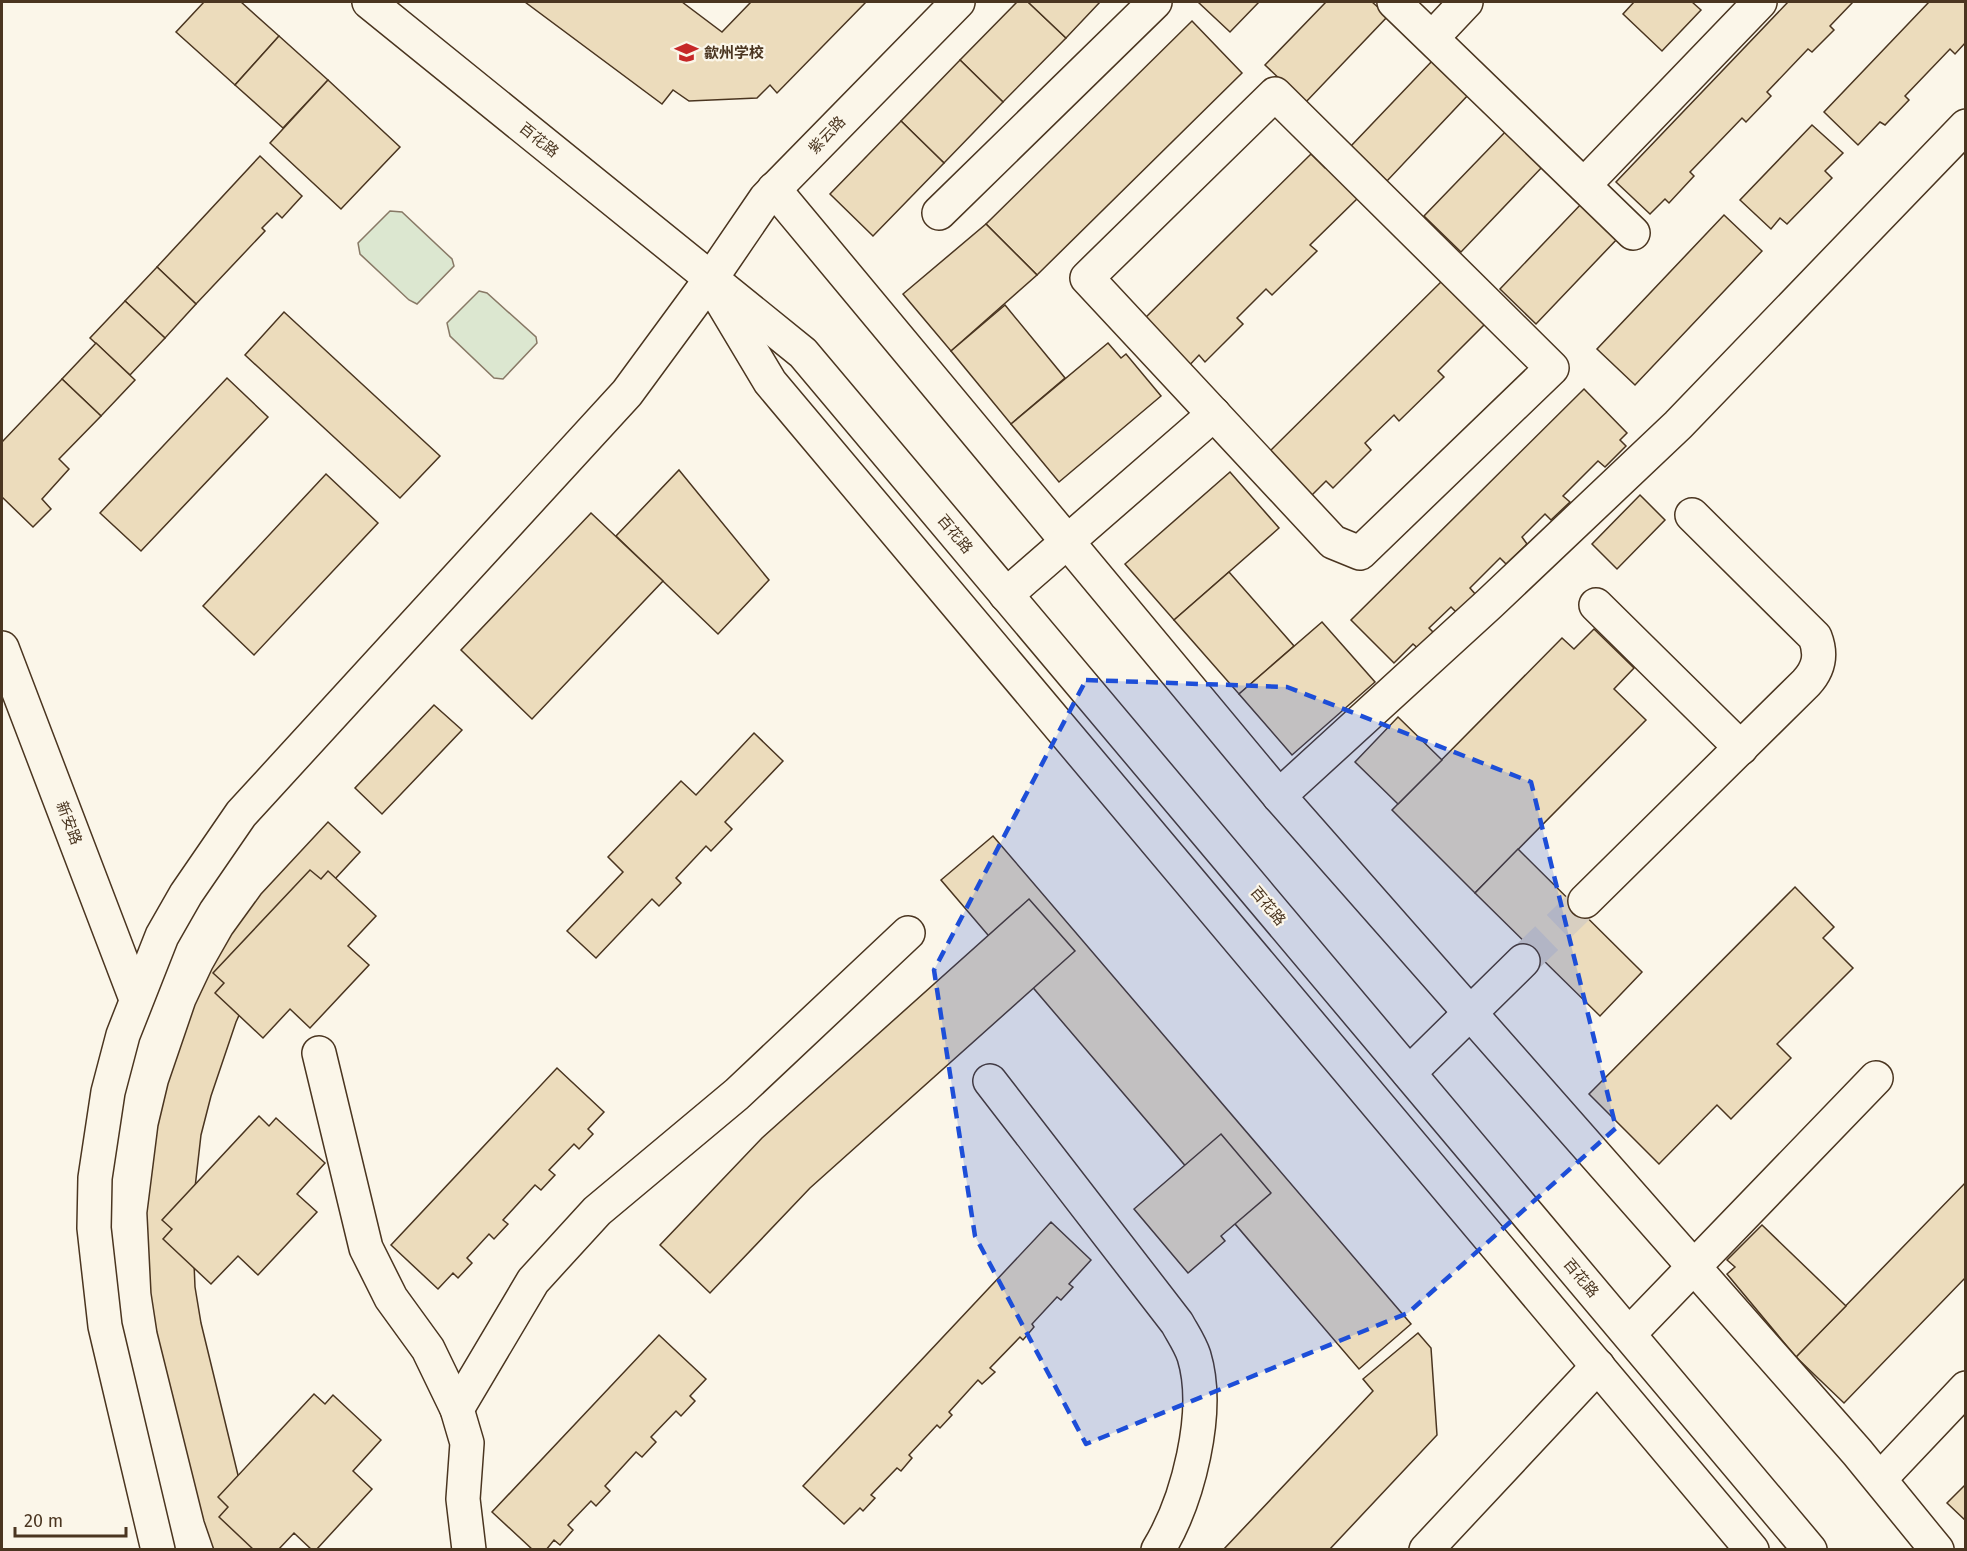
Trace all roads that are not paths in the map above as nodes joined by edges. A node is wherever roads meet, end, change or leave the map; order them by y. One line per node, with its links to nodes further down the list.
1 (369, 2): 13 (main road, 百花路)
2 (958, 2): 10 (main road, 紫云路)
3 (1155, 2): 11 (main road)
4 (1394, 2): 7 (main road)
5 (1466, 2): 7 (main road)
6 (1760, 2): 9 (main road)
7 (1432, 38): 9 (main road)
8 (1965, 126): 21 (main road)
9 (1584, 185): 12 (main road)
10 (774, 189): 13 (main road, 紫云路); 16 (main road)
11 (939, 213)
12 (1633, 233)
13 (710, 280): 17 (main road, 百花路); 25 (main road, 紫云路); 33 (main road, 百花路)
14 (1214, 414): 14 (main road); 16 (main road)
15 (1692, 515): 20 (main road)
16 (1068, 542): 17 (main road); 21 (main road)
17 (1006, 595): 28 (main road, 百花路)
18 (1596, 605): 20 (main road)
19 (2, 648): 25 (main road, 新安路)
20 (1741, 748): 22 (main road)
21 (1279, 796): 26 (main road)
22 (1585, 901)
23 (908, 933): 35 (main road)
24 (1523, 962): 26 (main road)
25 (136, 999): 37 (main road, 紫云路)
26 (1471, 1013): 28 (main road); 31 (main road)
27 (320, 1053): 35 (main road)
28 (1409, 1073): 32 (main road, 百花路)
29 (1876, 1078): 31 (main road)
30 (990, 1081): 39 (main road)
31 (1694, 1267): 32 (main road); 36 (main road)
32 (1629, 1334): 42 (main road, 百花路)
33 (1598, 1366): 40 (main road); 41 (main road, 百花路)
34 (1965, 1388): 36 (main road)
35 (457, 1409): 38 (main road)
36 (1880, 1479): 43 (main road)
37 (158, 1550)
38 (469, 1550)
39 (1158, 1550)
40 (1426, 1550)
41 (1752, 1550)
42 (1810, 1550)
43 (1937, 1550)

